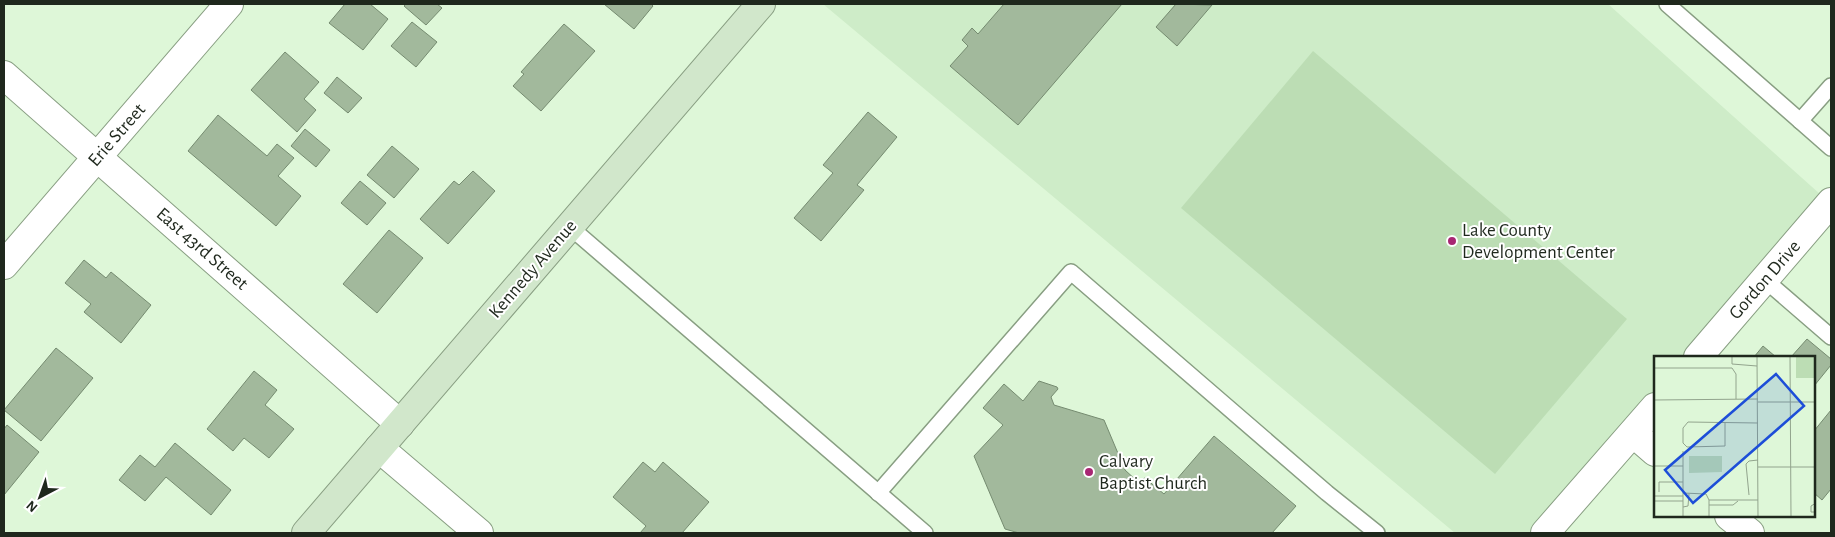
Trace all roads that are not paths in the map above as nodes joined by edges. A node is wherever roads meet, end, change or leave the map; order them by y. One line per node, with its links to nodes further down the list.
1 (229, 4): 8 (street, Erie Street)
2 (761, 4): 10 (street, Kennedy Avenue)
3 (1667, 4): 6 (lane)
4 (4, 75): 8 (street, East 43rd Street)
5 (1831, 86): 6 (lane)
6 (1800, 121): 7 (lane)
7 (1831, 148)
8 (98, 157): 11 (street, Erie Street); 16 (street, East 43rd Street)
9 (1831, 202): 12 (street, Gordon Drive)
10 (570, 227): 16 (street, Kennedy Avenue); 20 (lane)
11 (4, 265)
12 (1765, 280): 13 (lane); 14 (street, Gordon Drive)
13 (1831, 337)
14 (1699, 356)
15 (1654, 408): 17 (street)
16 (400, 424): 18 (street, Kennedy Avenue)
17 (1633, 433): 19 (street); 26 (street)
18 (379, 448): 22 (street, Kennedy Avenue); 23 (street)
19 (1654, 451)
20 (878, 493): 24 (lane); 25 (lane)
21 (1730, 517): 27 (street)
22 (306, 533)
23 (479, 533)
24 (925, 533)
25 (1377, 533)
26 (1545, 533)
27 (1750, 533)

